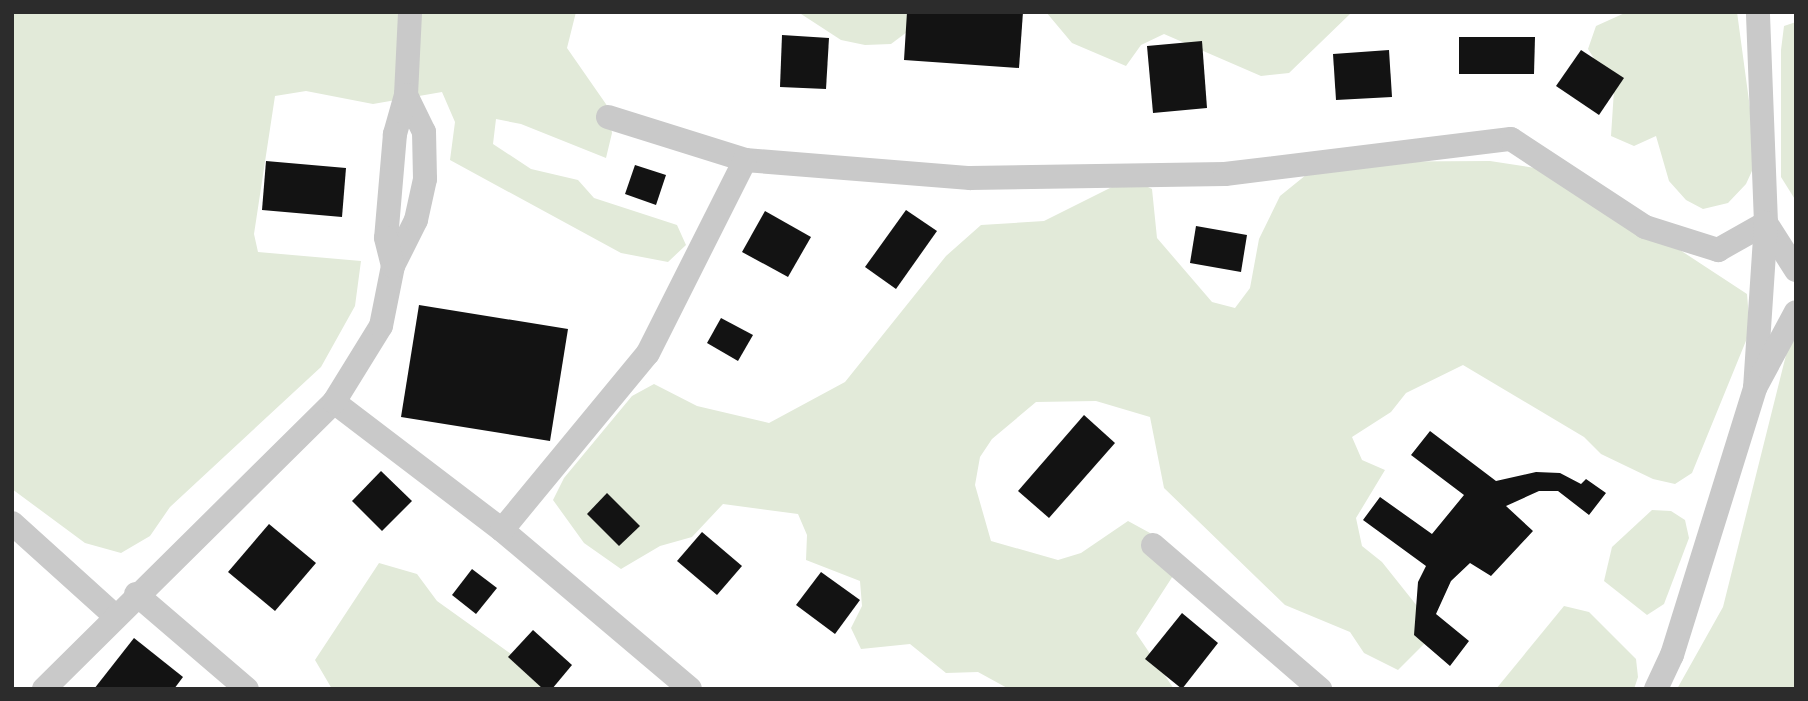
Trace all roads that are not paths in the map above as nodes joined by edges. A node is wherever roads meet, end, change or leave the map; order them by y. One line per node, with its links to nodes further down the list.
1 (410, 12): 9 (street)
2 (1758, 12): 5 (street)
3 (608, 117): 4 (street)
4 (745, 160): 5 (street); 11 (street)
5 (1766, 223): 6 (street); 8 (street)
6 (1796, 270)
7 (1796, 312): 8 (street)
8 (1755, 388): 19 (street)
9 (334, 402): 11 (street); 13 (street)
10 (12, 523): 14 (street)
11 (502, 530): 17 (street)
12 (1153, 545): 18 (street)
13 (136, 594): 14 (street); 16 (street)
14 (115, 616): 15 (street)
15 (44, 689)
16 (247, 689)
17 (690, 689)
18 (1320, 689)
19 (1656, 689)

